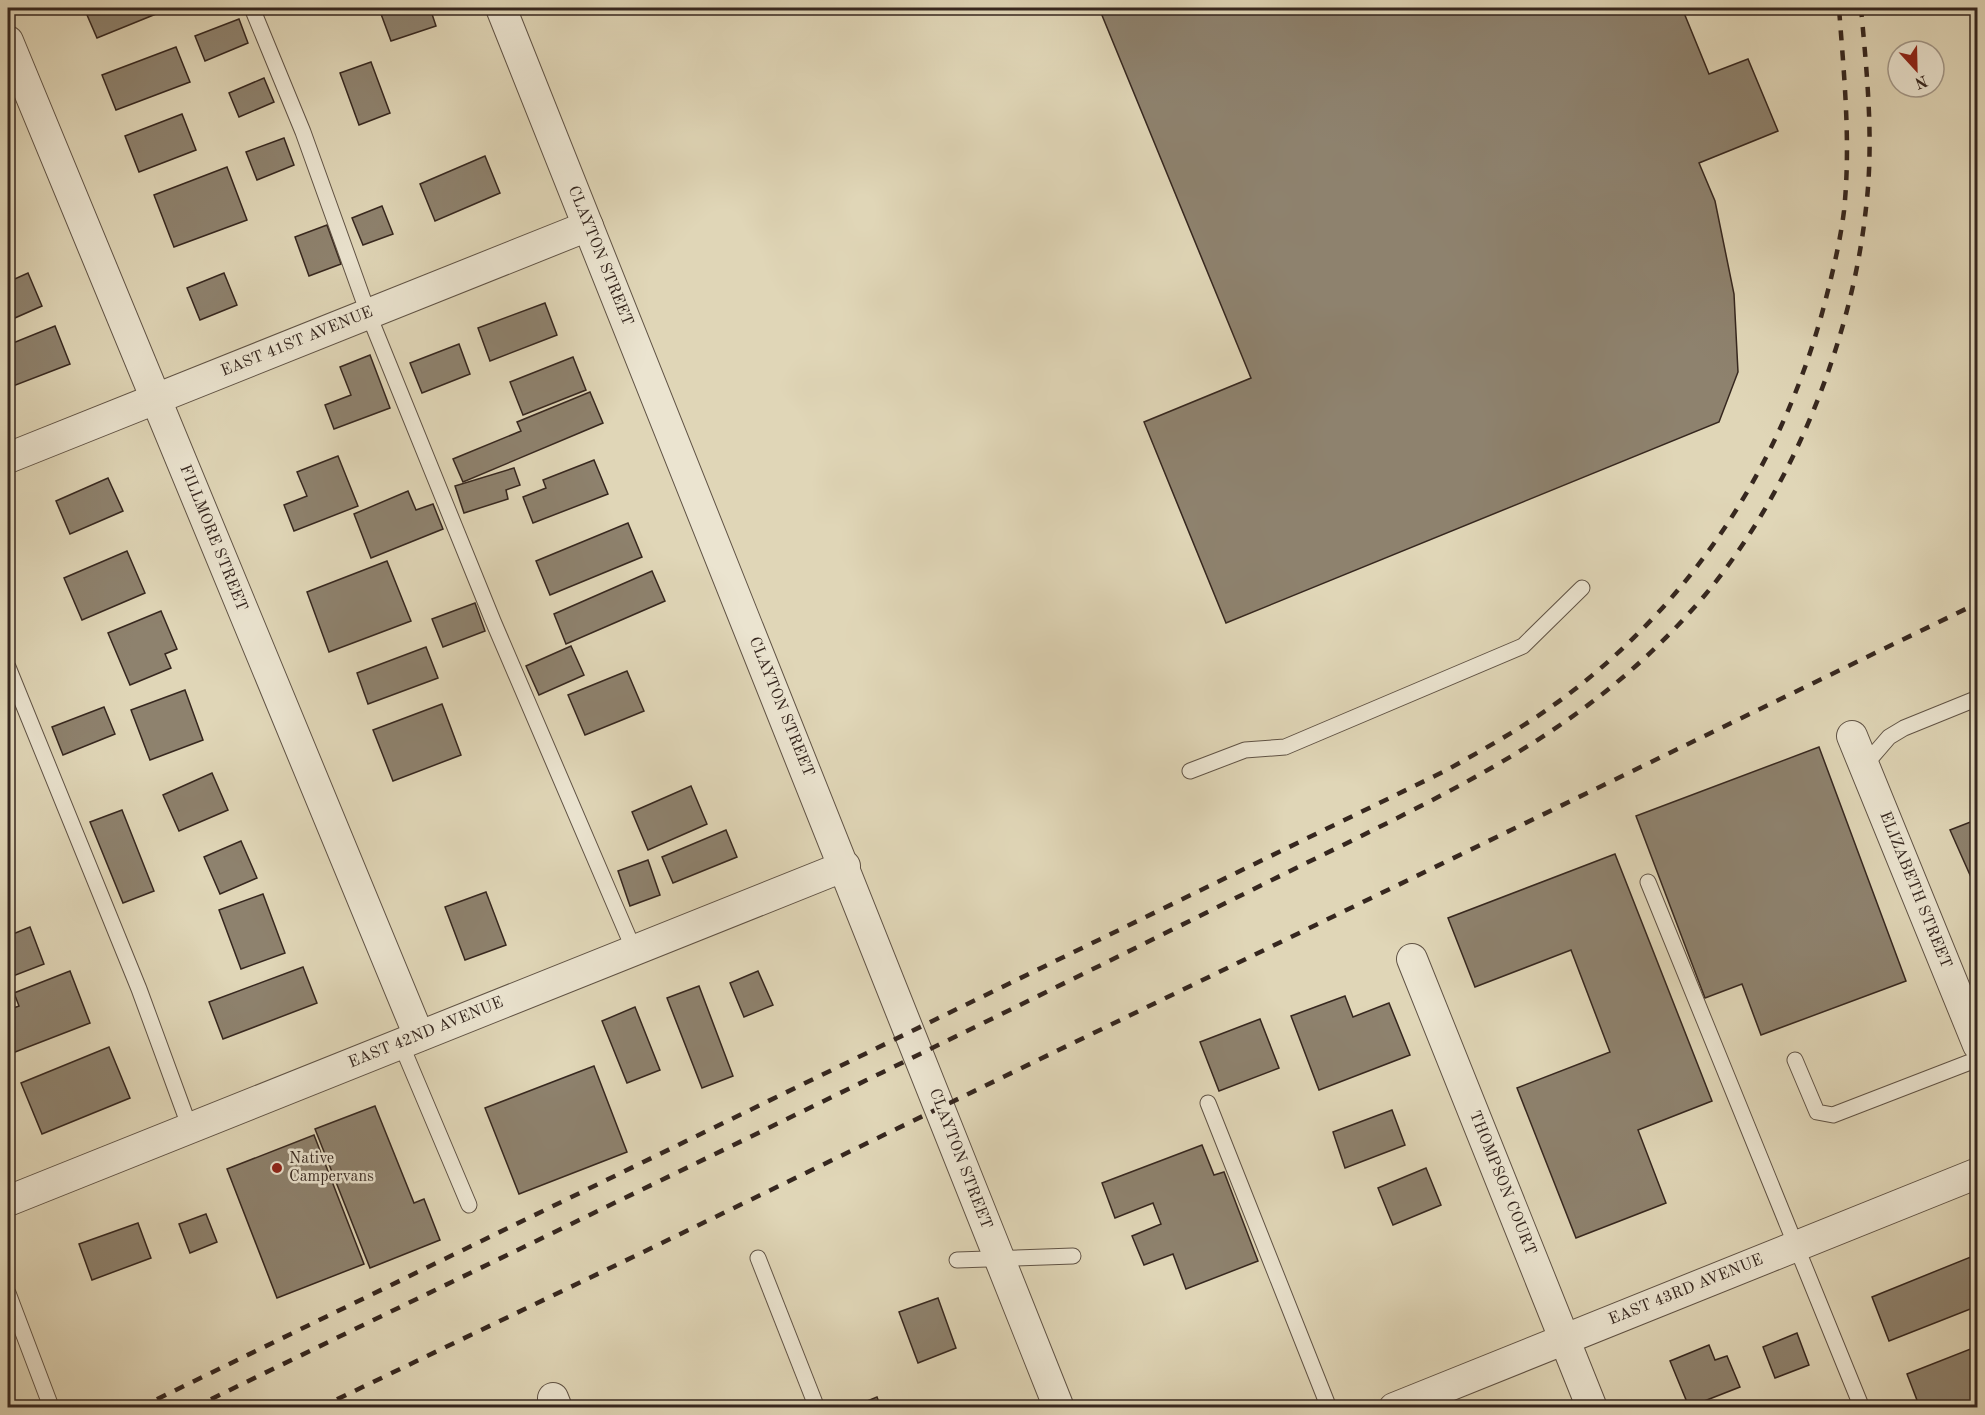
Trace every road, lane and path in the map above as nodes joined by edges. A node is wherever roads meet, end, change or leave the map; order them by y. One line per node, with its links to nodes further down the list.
1 (252, 8): 5 (lane)
2 (501, 8): 4 (street, CLAYTON STREET)
3 (8, 41): 6 (street, FILLMORE STREET)
4 (588, 226): 5 (street, EAST 41ST AVENUE); 14 (street, CLAYTON STREET)
5 (368, 314): 6 (street, EAST 41ST AVENUE); 16 (lane)
6 (156, 399): 7 (street, EAST 41ST AVENUE); 18 (street, FILLMORE STREET)
7 (8, 458)
8 (1582, 588): 13 (lane)
9 (8, 667): 23 (lane)
10 (1977, 698): 12 (lane)
11 (1852, 736): 12 (street, ELIZABETH STREET)
12 (1864, 766): 19 (street, ELIZABETH STREET)
13 (1190, 771)
14 (845, 866): 16 (street, EAST 42ND AVENUE); 30 (street, CLAYTON STREET)
15 (1648, 882): 27 (lane)
16 (634, 950): 18 (street, EAST 42ND AVENUE)
17 (1412, 958): 33 (street, THOMPSON COURT)
18 (410, 1040): 23 (street, EAST 42ND AVENUE); 26 (lane)
19 (1977, 1045)
20 (1977, 1059): 21 (lane)
21 (1795, 1060)
22 (1208, 1103): 37 (lane)
23 (190, 1128): 25 (street, EAST 42ND AVENUE)
24 (1977, 1173): 27 (street, EAST 43RD AVENUE)
25 (8, 1202)
26 (469, 1204)
27 (1796, 1246): 33 (street, EAST 43RD AVENUE); 40 (lane)
28 (1073, 1256): 30 (lane)
29 (758, 1258): 35 (lane)
30 (999, 1258): 31 (lane); 36 (street, CLAYTON STREET)
31 (957, 1260)
32 (8, 1293): 34 (lane)
33 (1565, 1339): 38 (street, EAST 43RD AVENUE); 39 (street, THOMPSON COURT)
34 (50, 1404)
35 (817, 1407)
36 (1059, 1407)
37 (1329, 1407)
38 (1394, 1407)
39 (1592, 1407)
40 (1862, 1407)

